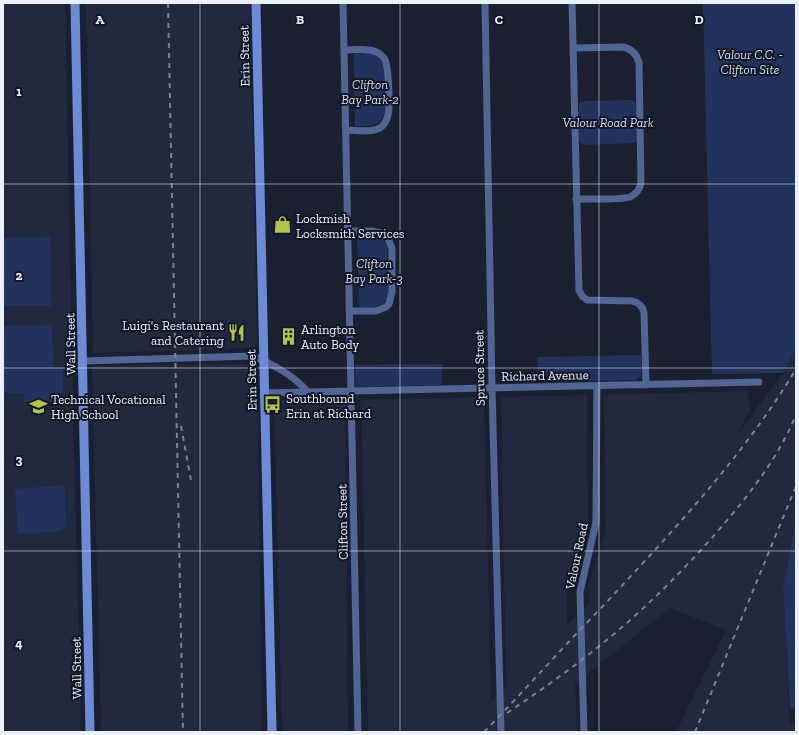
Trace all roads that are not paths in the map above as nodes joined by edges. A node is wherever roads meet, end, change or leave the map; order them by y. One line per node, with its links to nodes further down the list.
1 (75, 3): 12 (main road, Wall Street)
2 (256, 3): 13 (main road, Erin Street)
3 (343, 3): 7 (street, Clifton Street)
4 (484, 3): 17 (street, Spruce Street)
5 (572, 3): 6 (street)
6 (573, 48): 9 (street); 9 (street)
7 (344, 50): 8 (street, Clifton Street); 8 (street)
8 (346, 130): 10 (street, Clifton Street)
9 (576, 199): 15 (street)
10 (348, 231): 11 (street, Clifton Street); 11 (street)
11 (349, 311): 18 (street, Clifton Street)
12 (83, 360): 13 (street); 21 (main road, Wall Street)
13 (264, 360): 19 (street); 20 (main road, Erin Street)
14 (759, 382): 15 (street, Richard Avenue)
15 (646, 385): 16 (street, Richard Avenue)
16 (597, 386): 17 (street, Richard Avenue); 25 (street, Valour Road)
17 (492, 388): 18 (street, Richard Avenue); 24 (street, Spruce Street)
18 (351, 391): 19 (street, Richard Avenue); 23 (street, Clifton Street)
19 (308, 392): 20 (street, Richard Avenue)
20 (264, 393): 22 (main road, Erin Street)
21 (90, 732)
22 (272, 732)
23 (358, 732)
24 (502, 732)
25 (584, 732)

